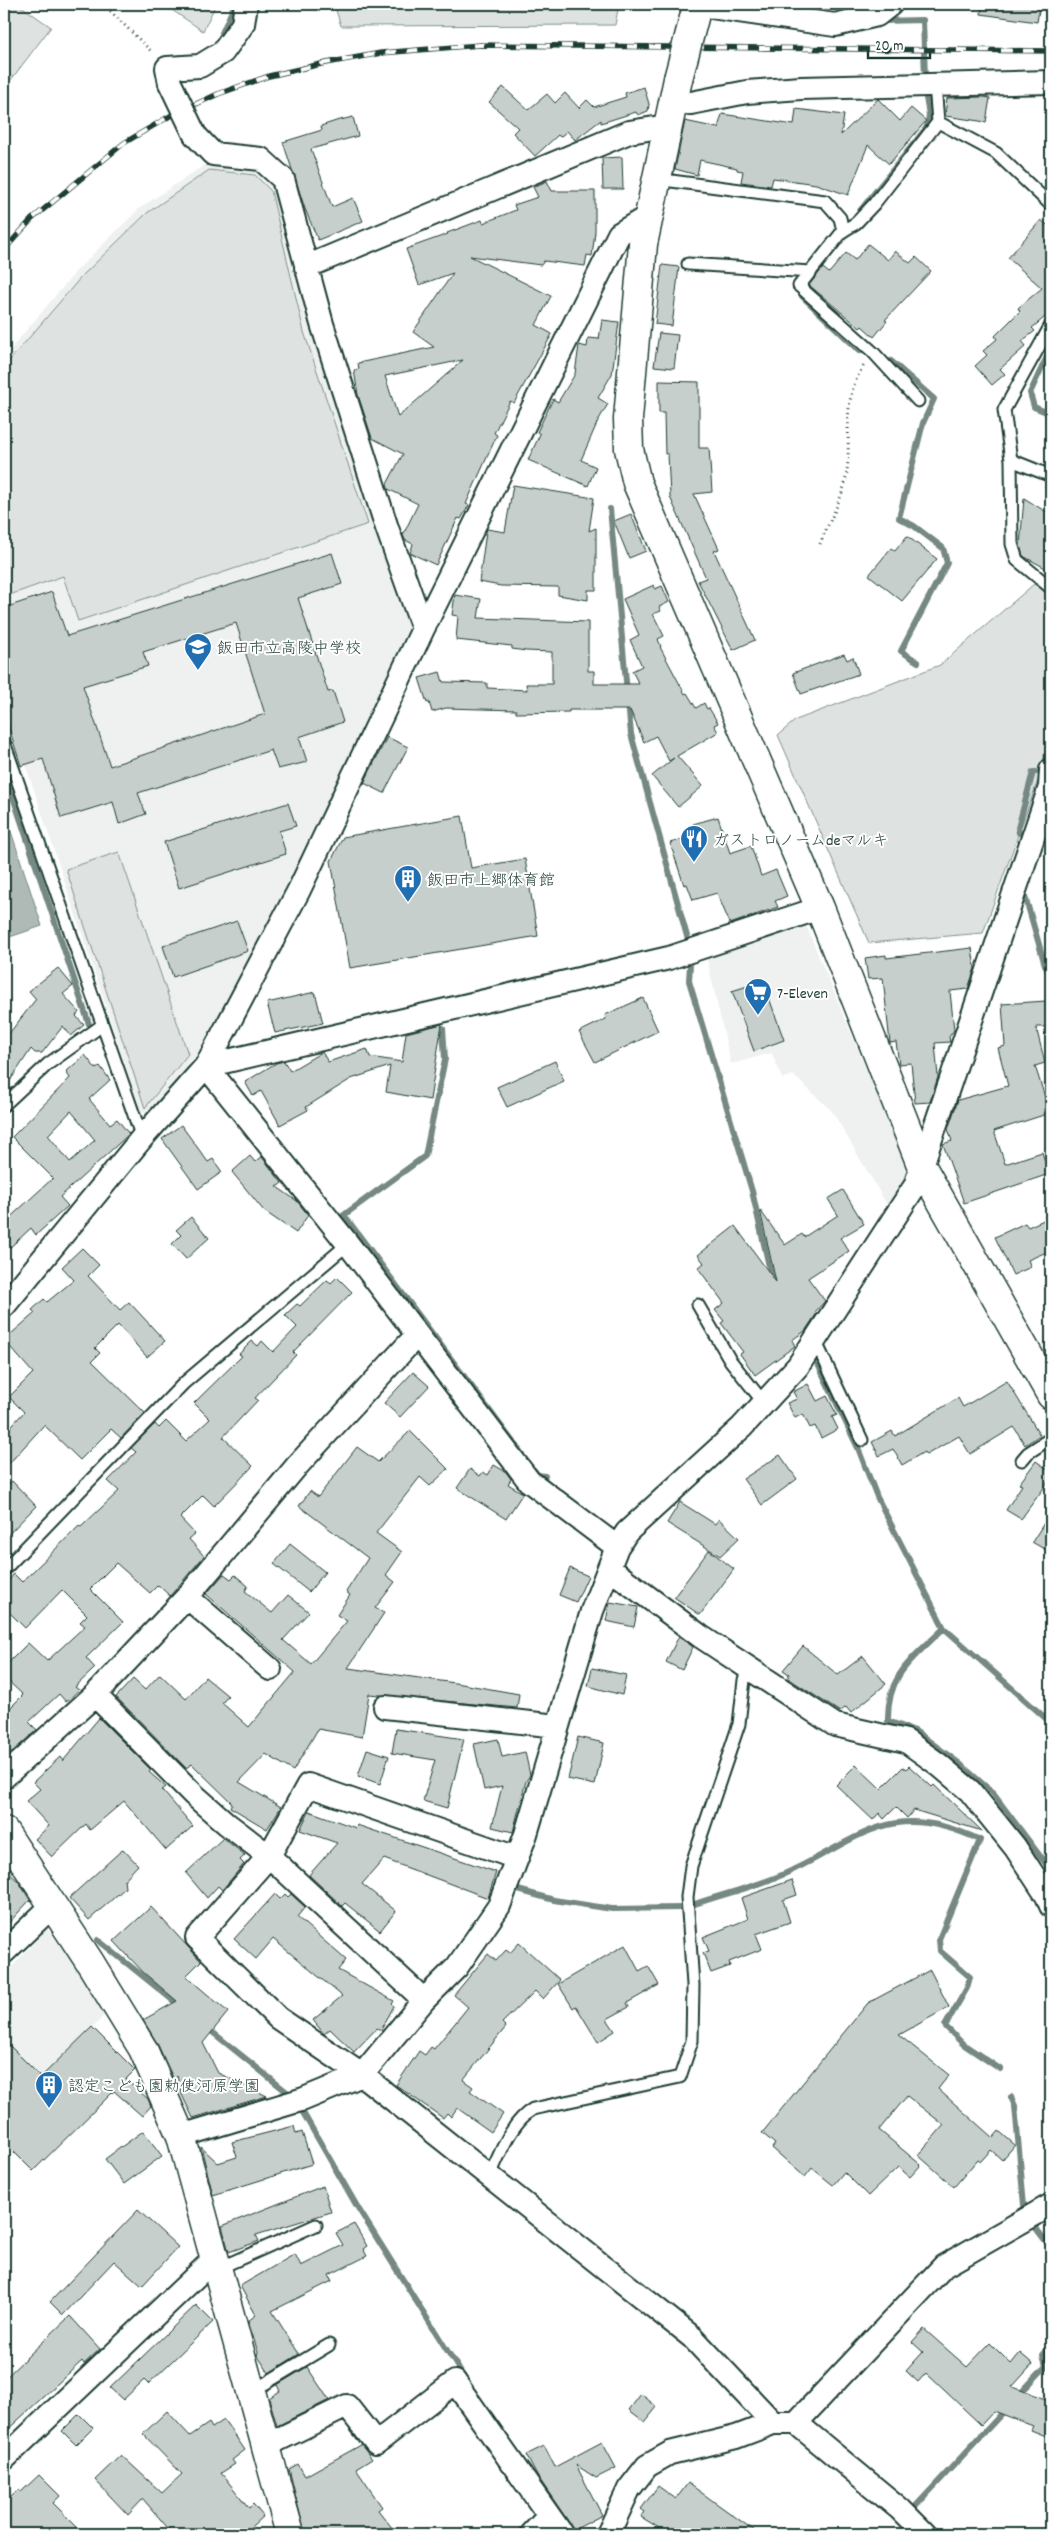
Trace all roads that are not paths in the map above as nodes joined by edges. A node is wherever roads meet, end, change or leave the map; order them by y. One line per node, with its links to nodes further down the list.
1 (246, 4): 13 (street, bridge)
2 (892, 4): 3 (street)
3 (697, 8): 6 (street, bridge)
4 (1051, 82): 5 (street)
5 (935, 84): 6 (street); 7 (lane)
6 (672, 103): 8 (street); 13 (street)
7 (938, 122): 9 (lane); 11 (lane)
8 (656, 179): 10 (street); 11 (lane)
9 (1051, 205)
10 (649, 216): 20 (street); 23 (street)
11 (843, 231): 14 (lane)
12 (688, 264): 14 (lane)
13 (306, 267): 20 (street)
14 (811, 272): 16 (lane)
15 (1051, 325): 17 (lane)
16 (918, 401)
17 (1011, 460): 18 (lane); 19 (lane)
18 (1051, 476)
19 (1051, 588)
20 (423, 629): 25 (street)
21 (4, 742): 24 (lane)
22 (1051, 782): 28 (street)
23 (820, 908): 25 (street); 28 (street)
24 (101, 1026): 26 (lane); 27 (lane)
25 (206, 1066): 27 (street); 29 (street)
26 (4, 1105)
27 (142, 1138): 31 (street)
28 (922, 1166): 33 (street); 34 (street)
29 (348, 1244): 32 (street); 41 (lane)
30 (698, 1305): 35 (lane)
31 (4, 1306)
32 (417, 1335): 39 (street); 42 (street)
33 (815, 1340): 35 (street); 37 (lane)
34 (1051, 1395)
35 (764, 1403): 39 (street)
36 (1051, 1438): 38 (lane)
37 (862, 1440)
38 (1022, 1460)
39 (617, 1547): 40 (street)
40 (609, 1568): 44 (street); 47 (street)
41 (4, 1570)
42 (187, 1596): 43 (street); 45 (street)
43 (270, 1669)
44 (748, 1669): 53 (street); 58 (lane)
45 (95, 1695): 48 (street); 50 (street)
46 (385, 1707): 47 (street)
47 (558, 1726): 51 (street)
48 (4, 1777)
49 (4, 1831): 52 (street)
50 (269, 1856): 51 (street); 55 (street); 56 (street)
51 (517, 1858): 55 (street)
52 (52, 1906): 54 (street); 57 (street)
53 (1051, 1906)
54 (4, 1952)
55 (424, 2000): 56 (street)
56 (362, 2075): 57 (street); 58 (street)
57 (181, 2136): 61 (street)
58 (490, 2174): 64 (street)
59 (1051, 2205): 65 (street)
60 (316, 2225): 61 (lane)
61 (214, 2265): 63 (street); 67 (street)
62 (329, 2345): 63 (lane)
63 (251, 2392): 66 (street)
64 (773, 2423): 65 (street); 71 (street)
65 (796, 2423): 72 (street)
66 (264, 2446): 68 (street); 69 (street)
67 (4, 2459)
68 (555, 2525): 70 (street)
69 (290, 2534)
70 (532, 2534)
71 (608, 2534)
72 (925, 2534)

